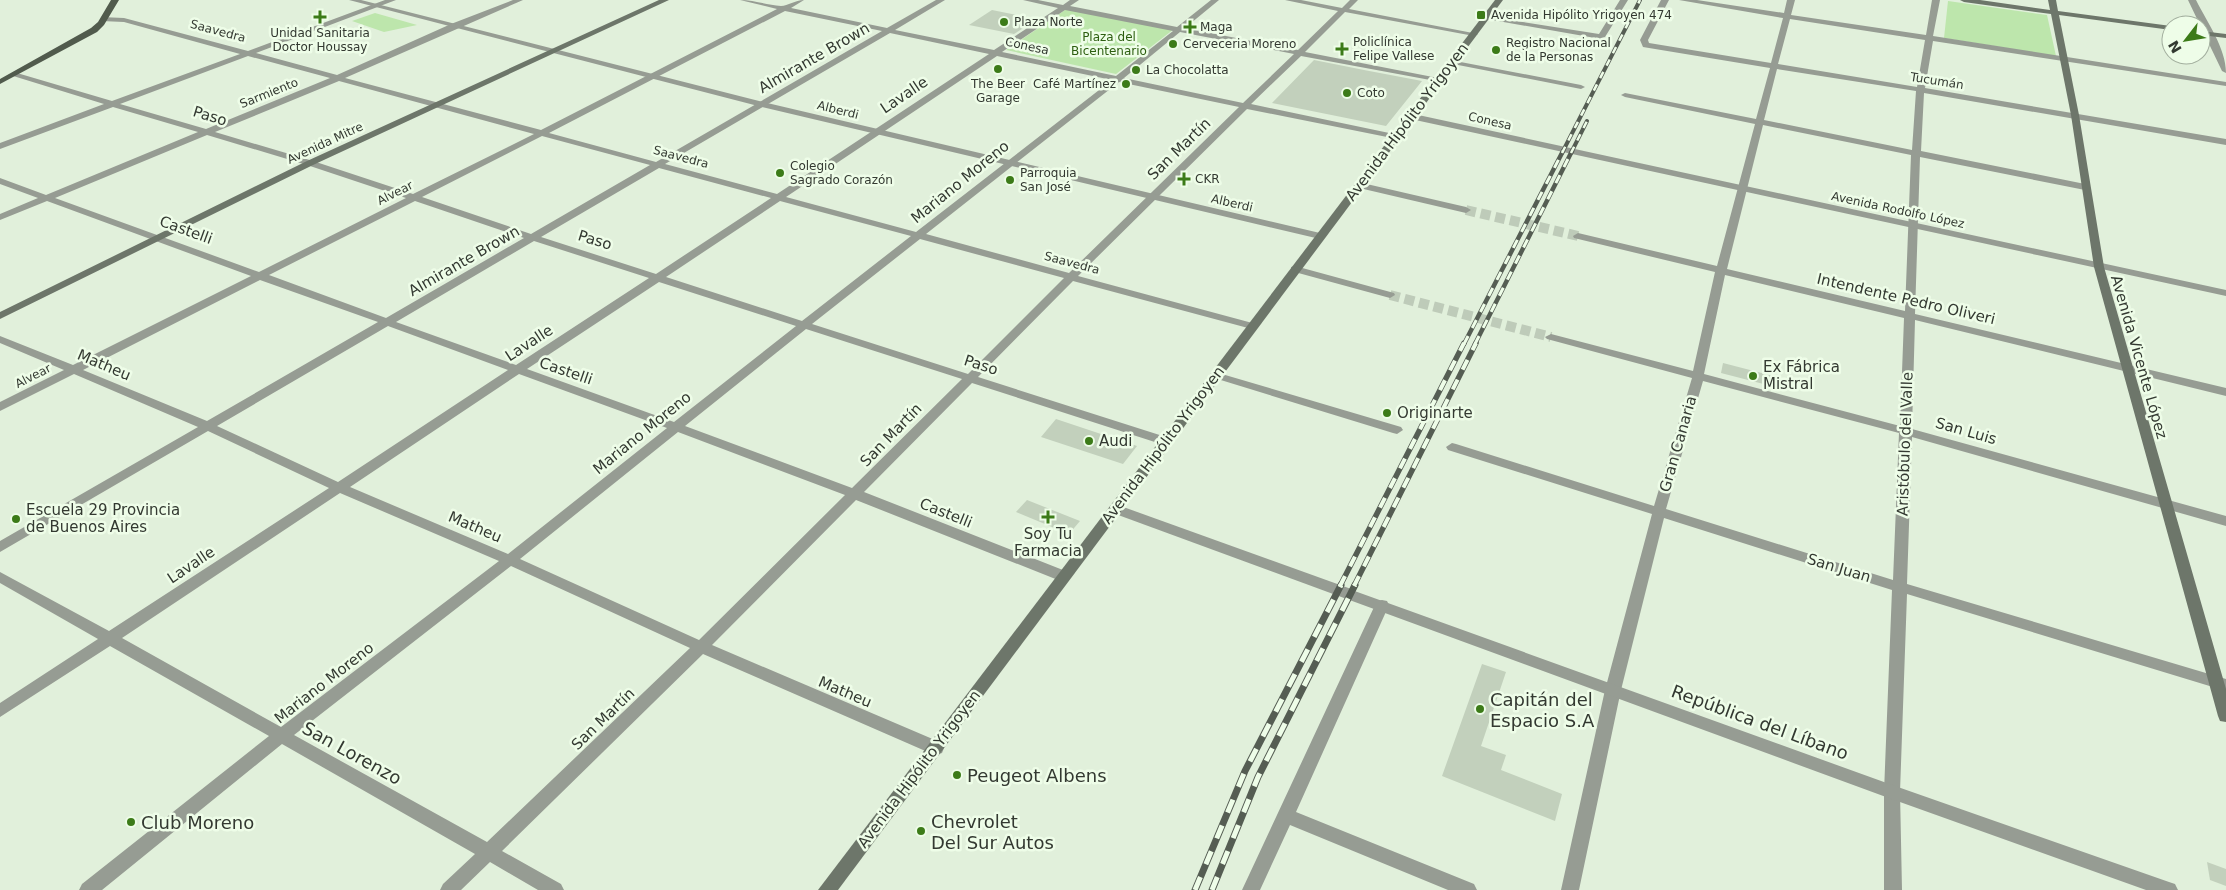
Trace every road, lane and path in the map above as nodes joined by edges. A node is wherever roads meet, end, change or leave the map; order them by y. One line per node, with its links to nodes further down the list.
1 (115, 0): 31 (main road)
2 (353, 0): 23 (street, Alberdi)
3 (392, 0): 23 (street)
4 (519, 0): 32 (street, Sarmiento)
5 (665, 0): 41 (main road, Avenida Mitre)
6 (744, 0): 25 (street, Conesa)
7 (800, 0): 25 (street, Alvear)
8 (942, 0): 35 (street, Almirante Brown)
9 (1027, 0): 24 (street)
10 (1075, 0): 24 (street, Lavalle)
11 (1215, 0): 34 (street, Mariano Moreno)
12 (1289, 0): 26 (street)
13 (1354, 0): 26 (street, San Martín)
14 (1499, 0): 30 (main road, Avenida Hipólito Yrigoyen)
15 (1624, 0): 30 (street)
16 (1665, 0): 48 (street, Tucumán)
17 (1683, 0): 29 (street)
18 (1791, 0): 29 (street, Gran Canaria)
19 (1936, 0): 40 (street, Aristóbulo del Valle)
20 (1964, 0): 27 (main road)
21 (2052, 0): 27 (main road, Avenida Vicente López)
22 (2192, 0): 28 (street)
23 (377, 6): 32 (street, Alberdi); 44 (street)
24 (1064, 7): 34 (street); 42 (street, Lavalle)
25 (783, 8): 35 (street, Conesa); 51 (street, Alvear)
26 (1344, 10): 36 (street); 43 (street, San Martín)
27 (2056, 13): 33 (main road); 45 (main road, Avenida Vicente López)
28 (2200, 15)
29 (1788, 16): 40 (street); 48 (street, Gran Canaria)
30 (1485, 18): 36 (main road, Avenida Hipólito Yrigoyen)
31 (104, 19): 44 (street, Saavedra); 50 (main road)
32 (454, 26): 41 (street, Alberdi); 52 (street, Sarmiento)
33 (2161, 27)
34 (1179, 29): 43 (street); 53 (street, Mariano Moreno)
35 (892, 30): 42 (street, Conesa); 61 (street, Almirante Brown)
36 (1474, 34): 47 (main road, Avenida Hipólito Yrigoyen)
37 (2211, 34): 39 (main road)
38 (2211, 36): 46 (street)
39 (2226, 36)
40 (1930, 39): 45 (street); 58 (street, Aristóbulo del Valle)
41 (552, 52): 51 (street, Alberdi); 62 (main road, Avenida Mitre)
42 (997, 52): 53 (street, Conesa); 68 (street, Lavalle)
43 (1301, 53): 54 (street); 63 (street, San Martín)
44 (250, 54): 52 (street, Saavedra); 60 (street)
45 (2065, 59): 56 (street); 64 (main road, Avenida Vicente López)
46 (2224, 61): 49 (street)
47 (1452, 62): 54 (main road, Avenida Hipólito Yrigoyen); 57 (street)
48 (1774, 67): 58 (street, Tucumán); 66 (street, Gran Canaria)
49 (2226, 71)
50 (14, 75): 55 (main road); 60 (street, Paso)
51 (652, 77): 61 (street, Alberdi); 69 (street, Alvear)
52 (338, 78): 62 (street, Saavedra); 67 (street, Sarmiento)
53 (1119, 78): 63 (street, Conesa); 76 (street, Mariano Moreno)
54 (1438, 80): 65 (main road, Avenida Hipólito Yrigoyen)
55 (0, 82)
56 (2226, 84)
57 (1581, 87)
58 (1920, 91): 64 (street, Tucumán); 74 (street, Aristóbulo del Valle)
59 (1624, 94): 66 (street)
60 (114, 103): 67 (street, Paso); 72 (street)
61 (762, 104): 68 (street, Alberdi); 77 (street, Almirante Brown)
62 (437, 105): 69 (street, Saavedra); 75 (main road, Avenida Mitre)
63 (1248, 106): 70 (street, Conesa); 82 (street, San Martín)
64 (2075, 115): 71 (street, Tucumán); 80 (main road, Avenida Vicente López)
65 (1409, 116): 70 (main road, Avenida Hipólito Yrigoyen); 73 (street, Conesa)
66 (1760, 121): 74 (street); 81 (street, Gran Canaria)
67 (206, 132): 75 (street, Paso); 83 (street, Sarmiento)
68 (878, 132): 76 (street, Alberdi); 85 (street, Lavalle)
69 (542, 133): 77 (street, Saavedra); 84 (street, Alvear)
70 (1394, 136): 79 (main road, Avenida Hipólito Yrigoyen)
71 (2226, 142)
72 (0, 146)
73 (1564, 151): 81 (street, Avenida Rodolfo López)
74 (1916, 152): 80 (street); 88 (street, Aristóbulo del Valle)
75 (310, 163): 84 (street, Paso); 92 (main road, Avenida Mitre)
76 (1009, 163): 82 (street, Alberdi); 89 (street, Mariano Moreno)
77 (657, 165): 85 (street, Saavedra); 93 (street, Almirante Brown)
78 (0, 181): 83 (street, Castelli)
79 (1358, 185): 86 (street); 90 (main road, Avenida Hipólito Yrigoyen)
80 (2085, 186): 94 (main road, Avenida Vicente López)
81 (1742, 189): 88 (street, Avenida Rodolfo López); 96 (street, Gran Canaria)
82 (1151, 197): 90 (street, Alberdi); 99 (street, San Martín)
83 (45, 198): 87 (street, Sarmiento); 92 (street, Castelli)
84 (413, 198): 93 (street, Paso); 97 (street, Alvear)
85 (778, 198): 89 (street, Saavedra); 98 (street, Lavalle)
86 (1466, 210)
87 (0, 217)
88 (1912, 226): 94 (street, Avenida Rodolfo López); 102 (street, Aristóbulo del Valle)
89 (919, 235): 99 (street, Saavedra); 105 (street, Mariano Moreno)
90 (1320, 236): 95 (main road, Avenida Hipólito Yrigoyen)
91 (1578, 236): 96 (street, Intendente Pedro Oliveri)
92 (160, 238): 97 (street, Castelli); 103 (main road, Avenida Mitre)
93 (534, 238): 98 (street, Paso); 104 (street, Almirante Brown)
94 (2098, 267): 100 (street, Avenida Rodolfo López); 109 (main road, Avenida Vicente López)
95 (1295, 269): 101 (street); 106 (main road, Avenida Hipólito Yrigoyen)
96 (1721, 270): 102 (street, Intendente Pedro Oliveri); 113 (street, Gran Canaria)
97 (261, 275): 104 (street, Castelli); 110 (street, Alvear)
98 (659, 277): 105 (street, Paso); 111 (street, Lavalle)
99 (1072, 277): 106 (street, Saavedra); 114 (street, San Martín)
100 (2226, 293)
101 (1390, 295)
102 (1909, 315): 109 (street, Intendente Pedro Oliveri); 120 (street, Aristóbulo del Valle)
103 (0, 316)
104 (387, 322): 111 (street, Castelli); 117 (street, Almirante Brown)
105 (805, 324): 114 (street, Paso); 118 (street, Mariano Moreno)
106 (1252, 326): 112 (main road, Avenida Hipólito Yrigoyen)
107 (1551, 337): 113 (street, San Luis)
108 (0, 339): 110 (street, Matheu)
109 (2126, 367): 115 (street, Intendente Pedro Oliveri); 125 (main road, Avenida Vicente López)
110 (73, 370): 116 (street, Alvear); 117 (street, Matheu)
111 (516, 370): 118 (street, Castelli); 123 (street, Lavalle)
112 (1215, 375): 119 (street); 121 (main road, Avenida Hipólito Yrigoyen)
113 (1698, 377): 120 (street, San Luis); 127 (street, Gran Canaria)
114 (969, 378): 121 (street, Paso); 124 (street, San Martín)
115 (2226, 392)
116 (0, 407)
117 (207, 426): 123 (street, Matheu); 129 (street, Almirante Brown)
118 (675, 427): 124 (street, Castelli); 130 (street, Mariano Moreno)
119 (1397, 430)
120 (1905, 431): 125 (street, San Luis); 133 (street, Aristóbulo del Valle)
121 (1165, 441): 126 (main road, Avenida Hipólito Yrigoyen)
122 (1452, 448): 127 (street, San Juan)
123 (338, 487): 130 (street, Matheu); 135 (street, Lavalle)
124 (856, 494): 131 (street, Castelli); 136 (street, San Martín)
125 (2165, 505): 128 (street, San Luis); 137 (main road, Avenida Vicente López)
126 (1115, 509): 131 (main road, Avenida Hipólito Yrigoyen); 134 (street, República del Líbano)
127 (1659, 512): 133 (street, San Juan); 138 (street, Gran Canaria)
128 (2226, 521)
129 (0, 547)
130 (510, 560): 136 (street, Matheu); 141 (street, Mariano Moreno)
131 (1063, 576): 142 (main road, Avenida Hipólito Yrigoyen)
132 (0, 577): 135 (street, San Lorenzo)
133 (1900, 587): 137 (street, San Juan); 143 (street, Aristóbulo del Valle)
134 (1382, 605): 138 (street, República del Líbano); 144 (street)
135 (110, 639): 139 (street, Lavalle); 141 (street, San Lorenzo)
136 (701, 648): 142 (street, Matheu); 145 (street, San Martín)
137 (2221, 683): 140 (main road, Avenida Vicente López)
138 (1613, 690): 143 (street, República del Líbano); 152 (street, Gran Canaria)
139 (0, 711)
140 (2226, 716)
141 (281, 736): 145 (street, San Lorenzo); 146 (street, Mariano Moreno)
142 (936, 748): 149 (main road, Avenida Hipólito Yrigoyen)
143 (1892, 792): 153 (street, Aristóbulo del Valle); 154 (street, República del Líbano)
144 (1285, 815): 150 (street); 151 (street)
145 (488, 852): 147 (street, San Martín); 148 (street, San Lorenzo)
146 (88, 890)
147 (449, 890)
148 (555, 890)
149 (827, 890)
150 (1251, 890)
151 (1468, 890)
152 (1570, 890)
153 (1893, 890)
154 (2169, 890)

